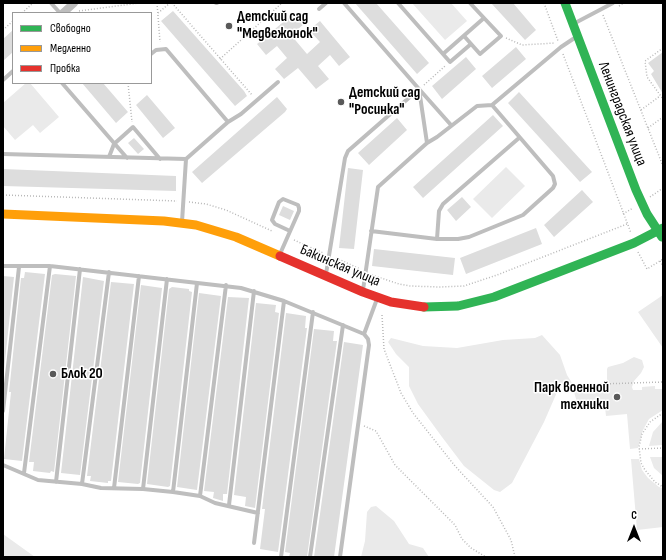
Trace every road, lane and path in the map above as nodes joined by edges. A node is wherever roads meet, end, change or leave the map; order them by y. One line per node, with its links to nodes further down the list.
1 (33, 3): 17 (path)
2 (51, 3): 18 (lane)
3 (140, 3): 14 (path)
4 (157, 3): 20 (path)
5 (171, 3): 20 (path); 34 (path)
6 (282, 3): 34 (path)
7 (326, 3): 15 (lane)
8 (344, 3): 41 (lane)
9 (398, 3): 33 (lane)
10 (470, 3): 21 (lane)
11 (544, 3): 26 (path)
12 (565, 3): 23 (street, Ленинградская улица)
13 (613, 3): 16 (lane)
14 (76, 7): 19 (street)
15 (319, 9)
16 (601, 10): 23 (lane); 46 (path)
17 (23, 12)
18 (60, 12)
19 (64, 12)
20 (158, 13): 30 (path)
21 (484, 18): 25 (lane); 26 (lane)
22 (12, 22): 24 (path)
23 (573, 24): 27 (street, Ленинградская улица)
24 (3, 30)
25 (464, 36): 28 (lane); 33 (lane)
26 (501, 36): 28 (lane)
27 (577, 37): 29 (lane); 69 (street, Ленинградская улица)
28 (470, 44): 35 (lane)
29 (560, 47): 45 (lane); 65 (path)
30 (161, 48): 32 (lane); 48 (lane)
31 (663, 48): 42 (path)
32 (152, 53)
33 (443, 54): 35 (lane)
34 (220, 59): 44 (path)
35 (450, 62): 41 (path)
36 (12, 72): 37 (lane)
37 (3, 80)
38 (278, 82): 44 (lane)
39 (63, 84): 54 (lane)
40 (128, 84): 50 (path)
41 (419, 89): 49 (lane); 53 (lane); 74 (lane)
42 (661, 96): 43 (path); 46 (path)
43 (663, 99)
44 (256, 100): 48 (lane)
45 (492, 105): 49 (lane); 52 (lane)
46 (641, 110): 51 (path)
47 (663, 117): 51 (path)
48 (228, 122): 59 (lane)
49 (451, 125): 53 (lane)
50 (133, 127): 54 (lane); 58 (lane)
51 (648, 128): 60 (path)
52 (519, 138): 71 (lane); 71 (lane)
53 (427, 143): 68 (lane)
54 (114, 144): 56 (lane); 57 (lane)
55 (3, 154): 56 (lane)
56 (109, 157): 57 (lane)
57 (127, 158): 58 (lane)
58 (160, 159): 59 (lane)
59 (186, 159): 62 (lane)
60 (663, 166)
61 (3, 195): 62 (path)
62 (183, 202): 64 (lane); 66 (path)
63 (3, 214): 64 (street, Бакинская улица)
64 (182, 223): 73 (street, Бакинская улица)
65 (627, 224): 72 (path); 83 (path)
66 (273, 231)
67 (290, 231): 67 (lane); 70 (lane)
68 (371, 231): 71 (lane); 83 (lane)
69 (661, 232): 72 (street, Бакинская улица)
70 (287, 238): 73 (lane); 74 (path)
71 (437, 240)
72 (634, 243): 76 (path); 91 (street, Бакинская улица)
73 (279, 256): 85 (street, Бакинская улица)
74 (329, 256): 83 (path); 85 (lane)
75 (663, 259): 76 (path)
76 (660, 261): 79 (path)
77 (3, 266): 80 (lane)
78 (50, 266): 80 (lane); 81 (lane); 105 (lane)
79 (663, 266)
80 (19, 267): 99 (lane)
81 (80, 269): 82 (lane); 106 (lane)
82 (109, 272): 84 (lane); 107 (lane)
83 (366, 272): 90 (lane)
84 (139, 276): 86 (lane); 109 (lane)
85 (325, 277): 90 (street, Бакинская улица)
86 (167, 279): 87 (lane); 110 (lane)
87 (197, 282): 88 (lane); 111 (lane)
88 (226, 285): 89 (lane); 112 (lane)
89 (254, 291): 92 (lane); 113 (lane)
90 (363, 292): 91 (street, Бакинская улица)
91 (377, 298): 96 (lane)
92 (284, 301): 93 (lane); 114 (lane)
93 (313, 312): 95 (lane); 117 (lane)
94 (382, 315): 116 (path)
95 (343, 325): 96 (lane); 118 (lane)
96 (364, 334): 101 (lane)
97 (663, 382): 98 (path)
98 (601, 384)
99 (3, 411)
100 (663, 413): 103 (path)
101 (358, 426): 119 (lane); 120 (path)
102 (663, 448): 103 (path)
103 (639, 449): 108 (path)
104 (3, 465): 105 (lane)
105 (24, 473): 106 (lane)
106 (56, 482): 107 (lane)
107 (82, 484): 109 (lane)
108 (663, 487)
109 (114, 488): 110 (lane)
110 (142, 489): 111 (lane)
111 (173, 492): 112 (lane)
112 (200, 496): 113 (lane)
113 (229, 506): 114 (lane)
114 (258, 513): 115 (lane)
115 (254, 543)
116 (515, 556)
117 (281, 557)
118 (310, 557)
119 (340, 557)
120 (486, 557)

